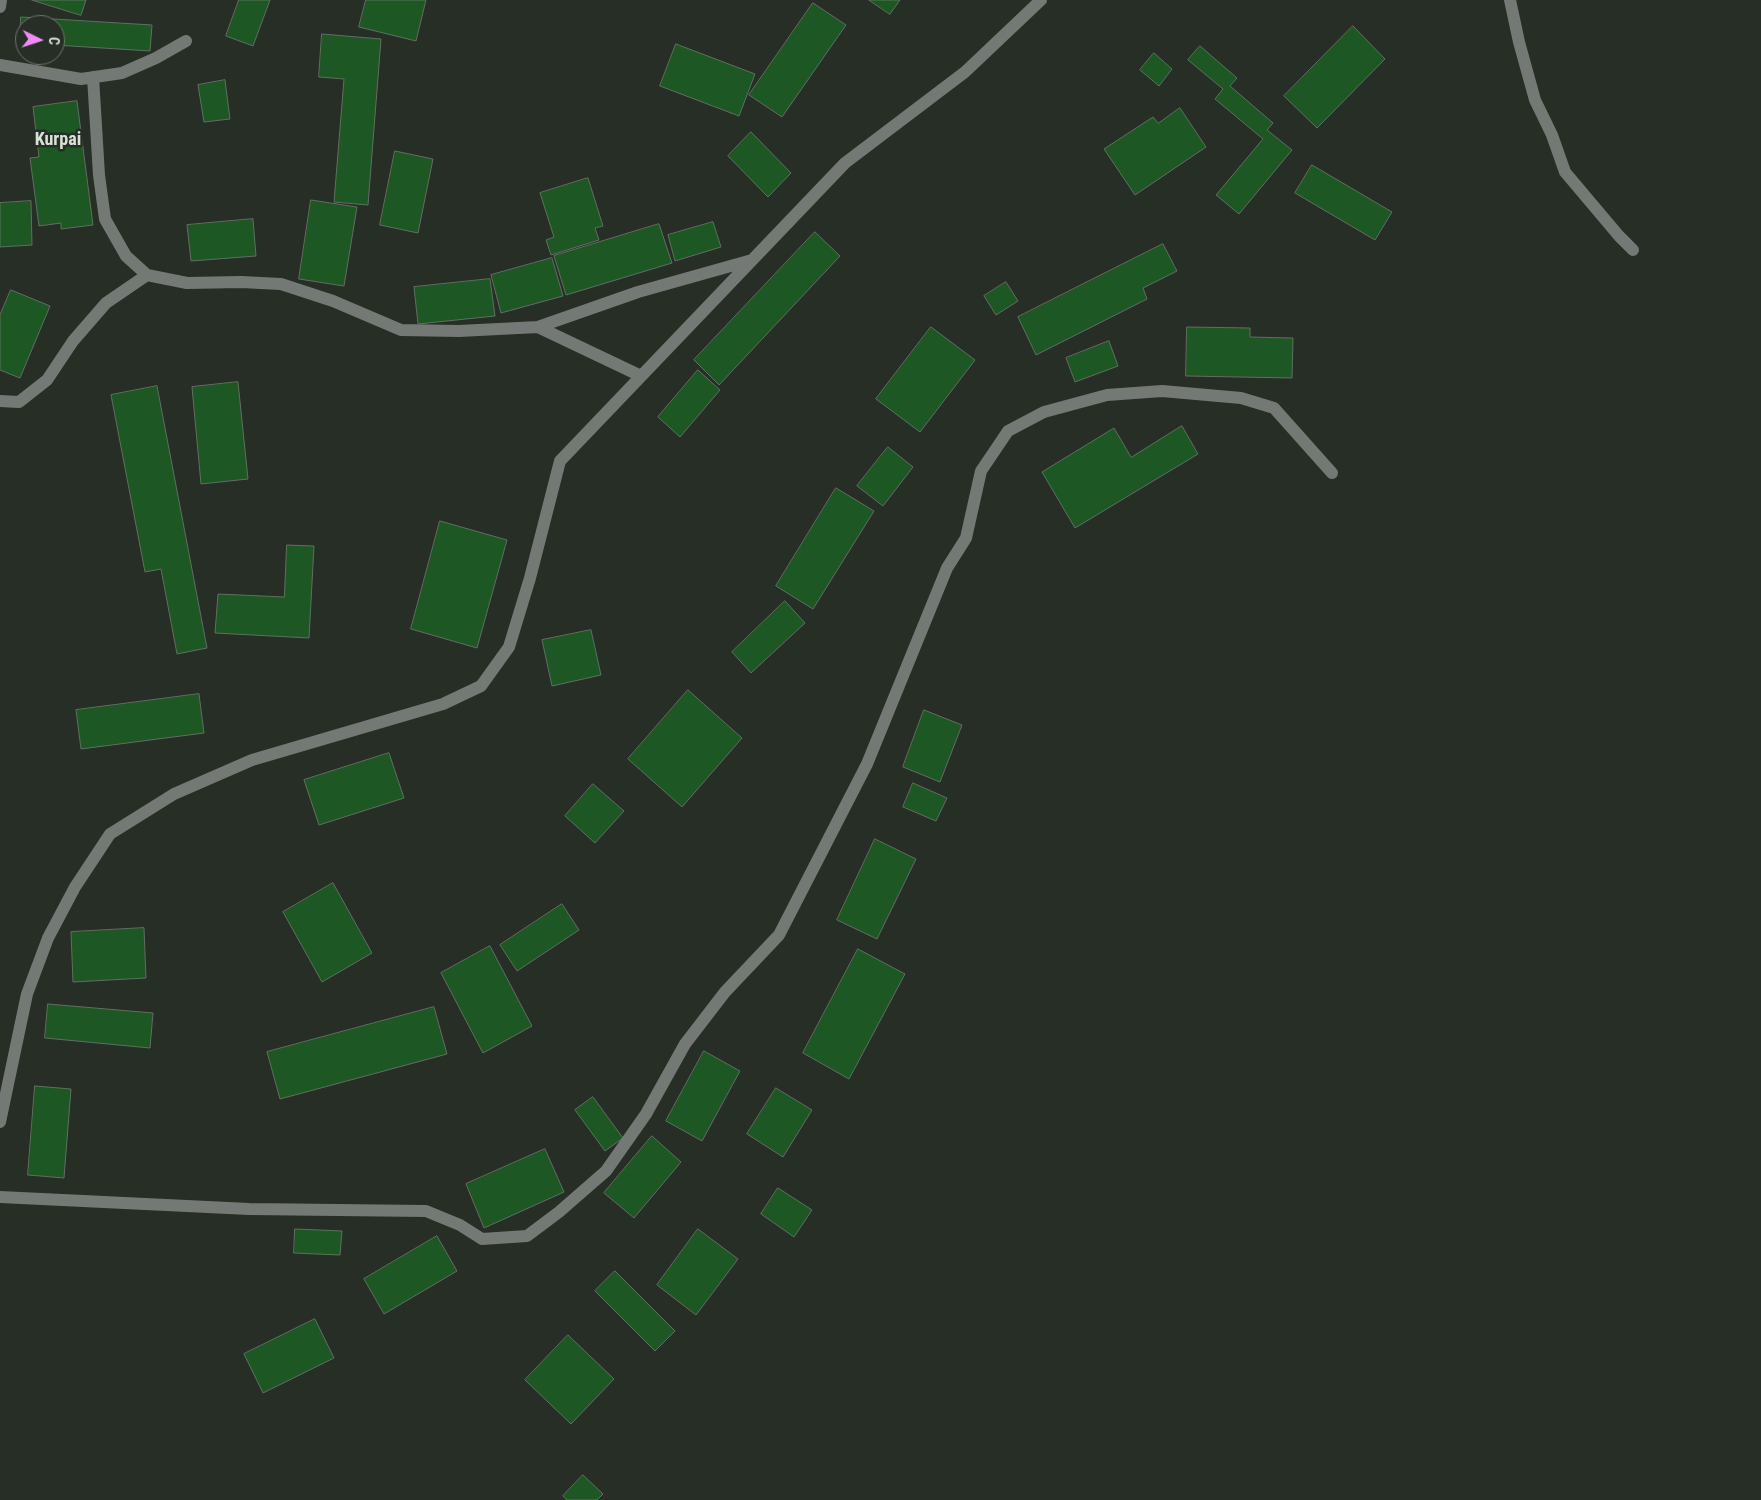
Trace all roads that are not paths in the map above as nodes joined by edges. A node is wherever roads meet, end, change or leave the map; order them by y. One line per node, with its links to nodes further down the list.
1 (1, 0): 4 (street)
2 (1041, 0): 9 (street)
3 (1510, 0): 8 (street)
4 (0, 8)
5 (186, 41): 7 (street)
6 (0, 65): 7 (street)
7 (93, 77): 10 (street)
8 (1633, 250)
9 (753, 260): 11 (street); 12 (street)
10 (147, 275): 11 (street); 13 (street)
11 (538, 327): 12 (street)
12 (641, 376): 15 (street)
13 (0, 401)
14 (1332, 473): 16 (street)
15 (0, 1122)
16 (0, 1197)

